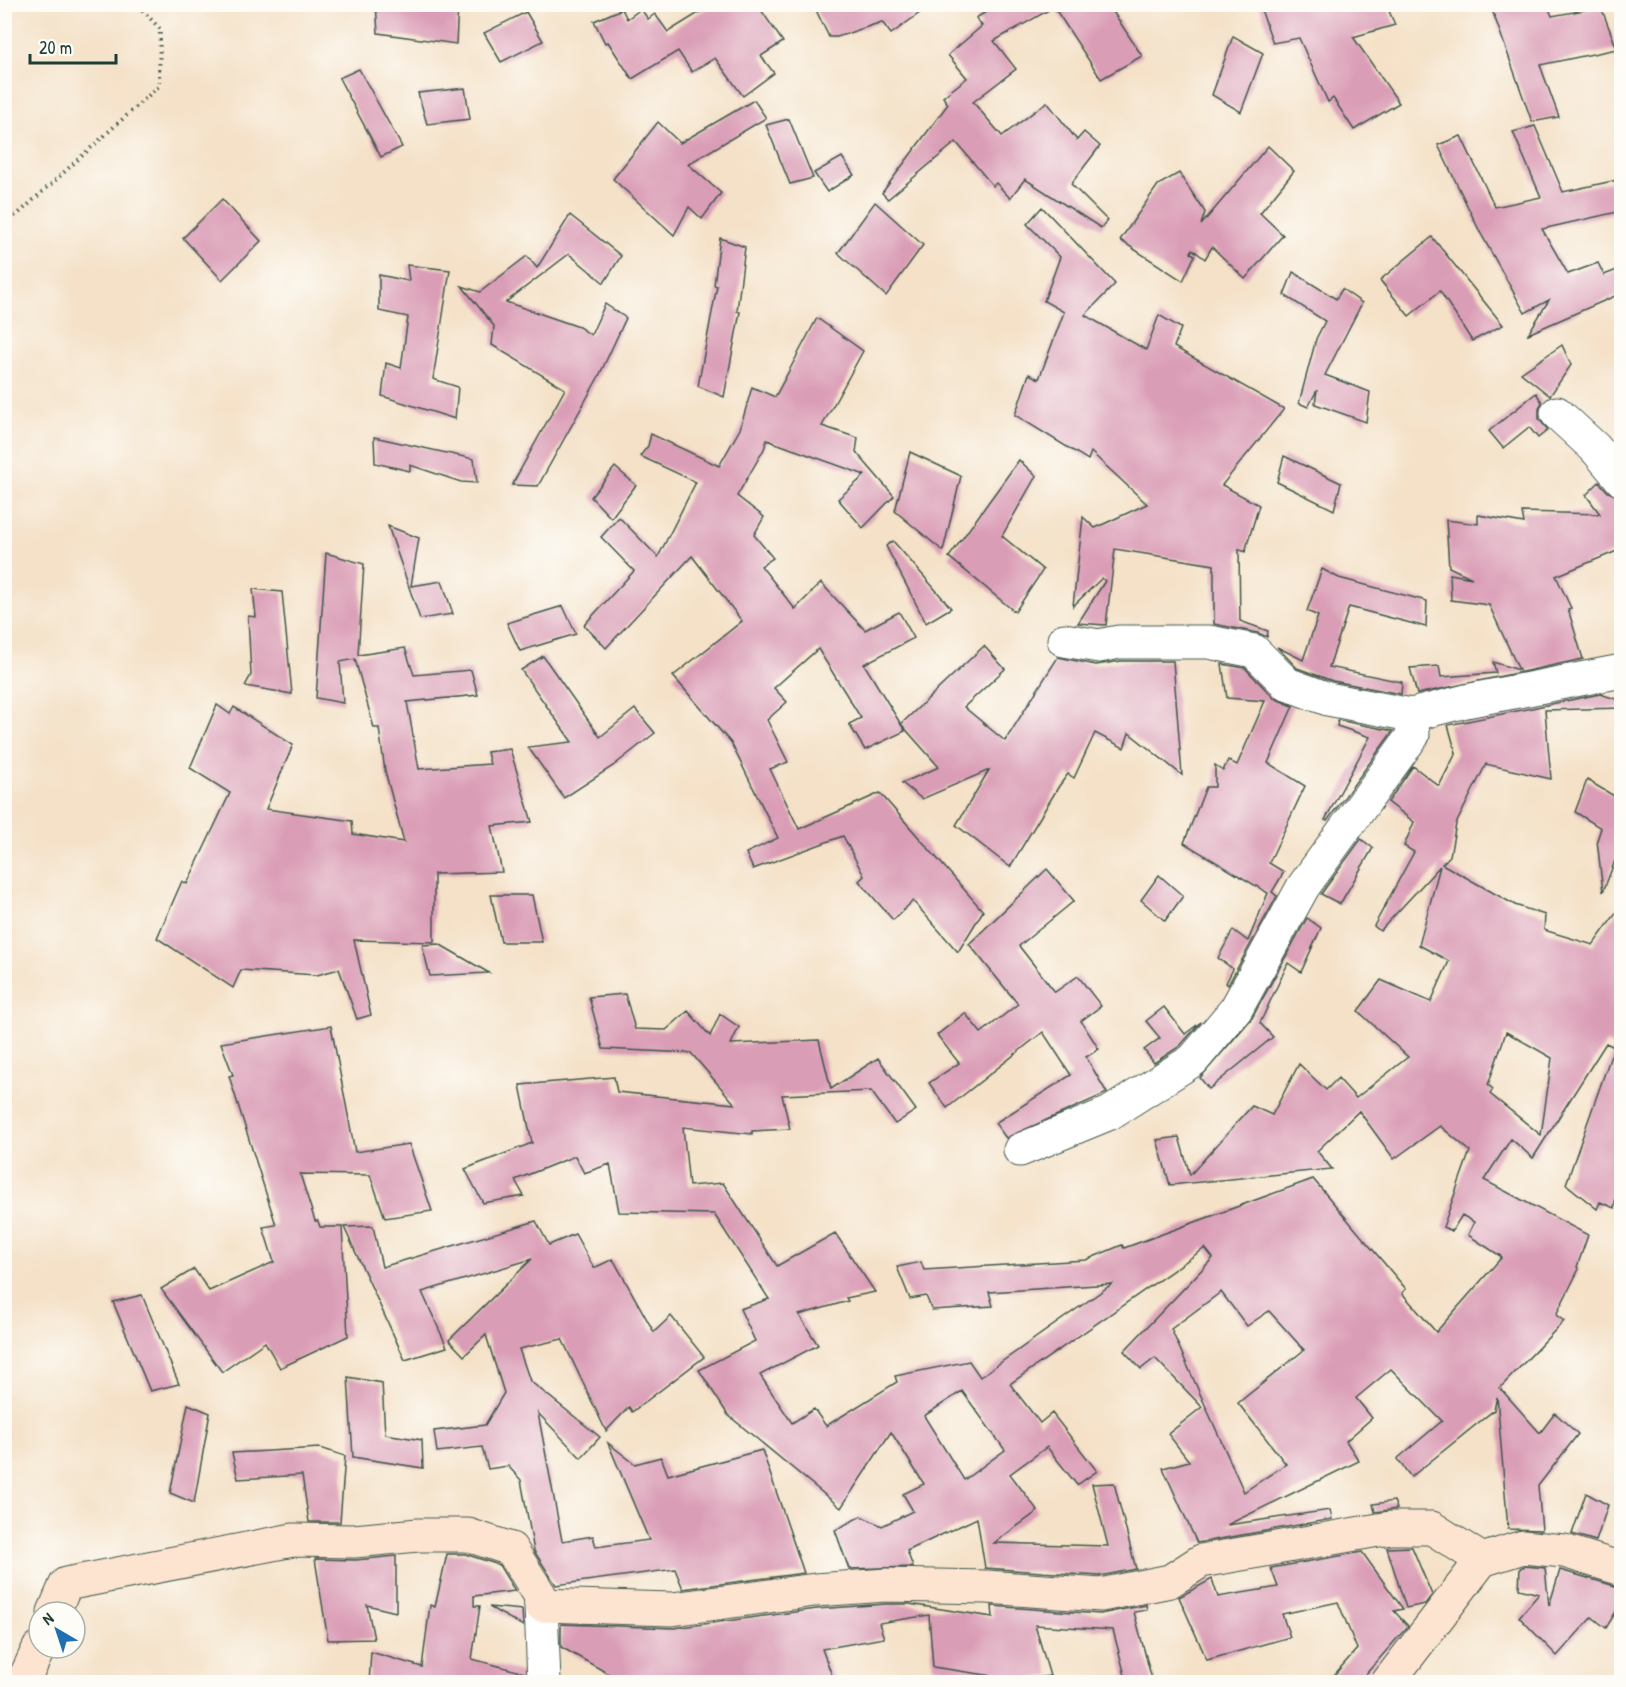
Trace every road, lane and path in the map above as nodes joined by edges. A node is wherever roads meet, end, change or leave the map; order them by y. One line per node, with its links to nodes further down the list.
1 (137, 4): 2 (path)
2 (4, 222)
3 (1557, 413): 4 (street)
4 (1622, 480)
5 (1064, 640): 7 (street)
6 (1622, 671): 7 (street)
7 (1411, 715): 8 (street)
8 (1020, 1150)
9 (1482, 1560): 10 (street); 12 (street); 16 (street)
10 (1622, 1569)
11 (59, 1600): 12 (street)
12 (541, 1605): 15 (street)
13 (34, 1660): 14 (street)
14 (23, 1683)
15 (544, 1683)
16 (1388, 1683)

